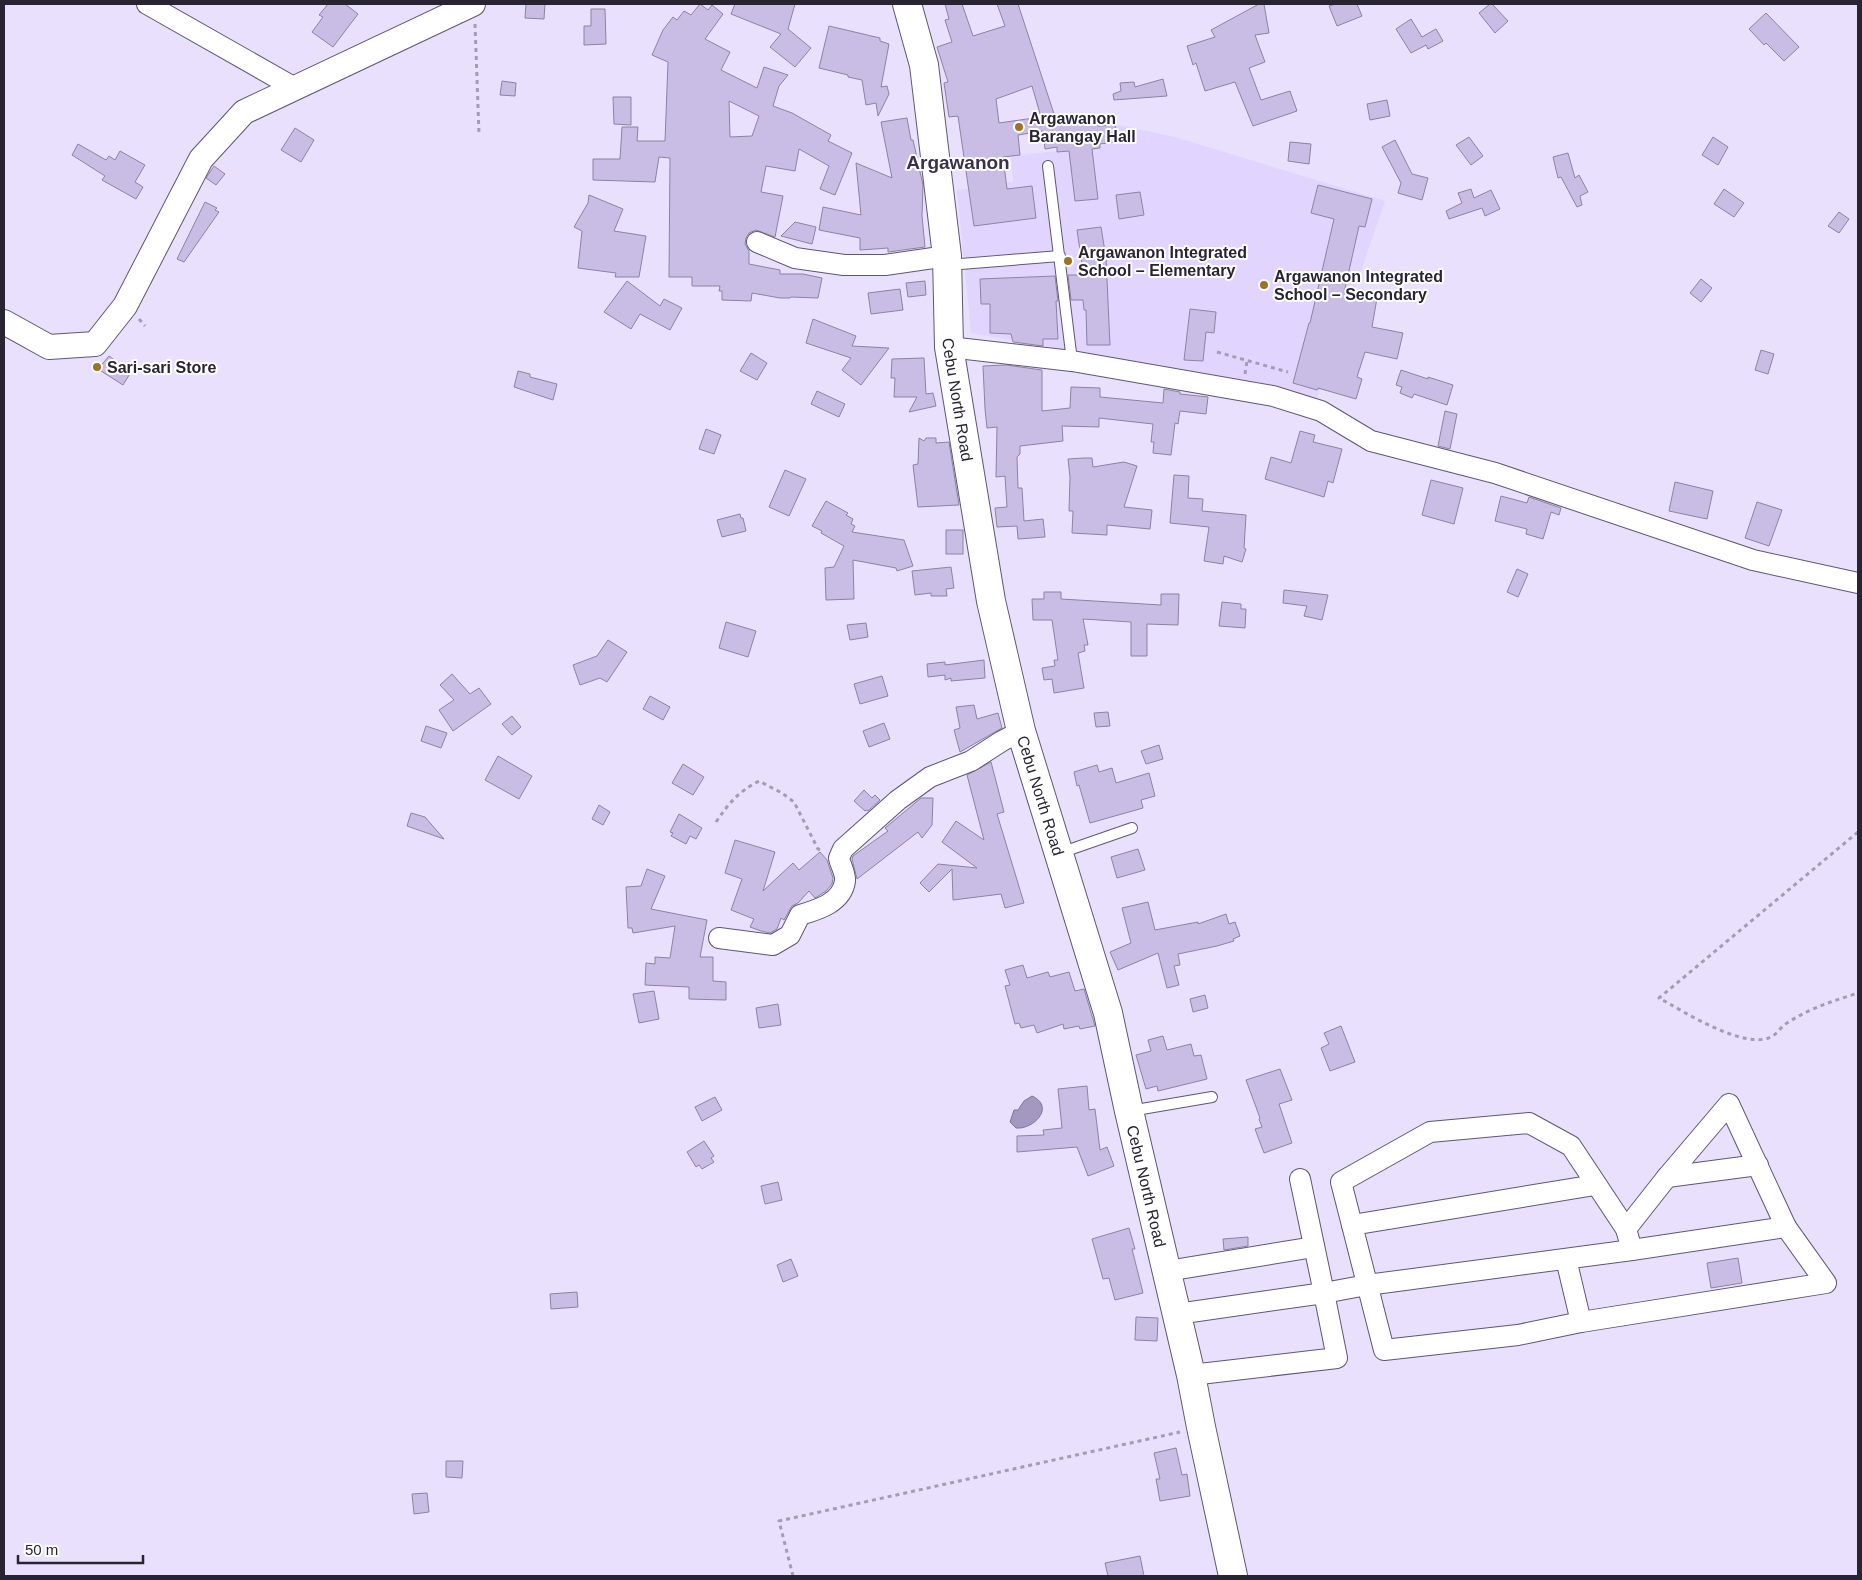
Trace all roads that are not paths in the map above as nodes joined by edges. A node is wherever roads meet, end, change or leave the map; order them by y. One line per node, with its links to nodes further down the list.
1 (147, 4): 4 (street)
2 (907, 4): 8 (highway, Cebu North Road)
3 (474, 12): 4 (street)
4 (295, 88): 9 (street)
5 (1048, 166): 7 (lane)
6 (757, 242): 8 (street)
7 (1060, 256): 8 (lane); 11 (lane)
8 (947, 260): 10 (highway, Cebu North Road)
9 (4, 322)
10 (949, 348): 11 (street); 13 (highway, Cebu North Road)
11 (1072, 362): 12 (street)
12 (1858, 583)
13 (1021, 731): 15 (highway, Cebu North Road); 16 (street)
14 (1132, 828): 15 (lane)
15 (1059, 854): 18 (highway, Cebu North Road)
16 (719, 938)
17 (1212, 1097): 18 (lane)
18 (1129, 1111): 29 (highway, Cebu North Road)
19 (1758, 1165): 20 (street); 20 (street); 24 (street)
20 (1667, 1177): 25 (street)
21 (1300, 1179): 26 (street)
22 (1595, 1185): 23 (street); 23 (street); 25 (street)
23 (1352, 1225): 30 (street)
24 (1786, 1226): 27 (street); 33 (street)
25 (1626, 1229): 27 (street)
26 (1314, 1247): 29 (street); 31 (street)
27 (1632, 1250): 28 (street)
28 (1566, 1259): 30 (street); 33 (street)
29 (1167, 1271): 32 (highway, Cebu North Road)
30 (1367, 1285): 31 (street); 33 (street)
31 (1324, 1293): 32 (street); 34 (street)
32 (1177, 1314): 34 (highway, Cebu North Road)
33 (1581, 1322)
34 (1191, 1375): 35 (highway, Cebu North Road)
35 (1233, 1576)

